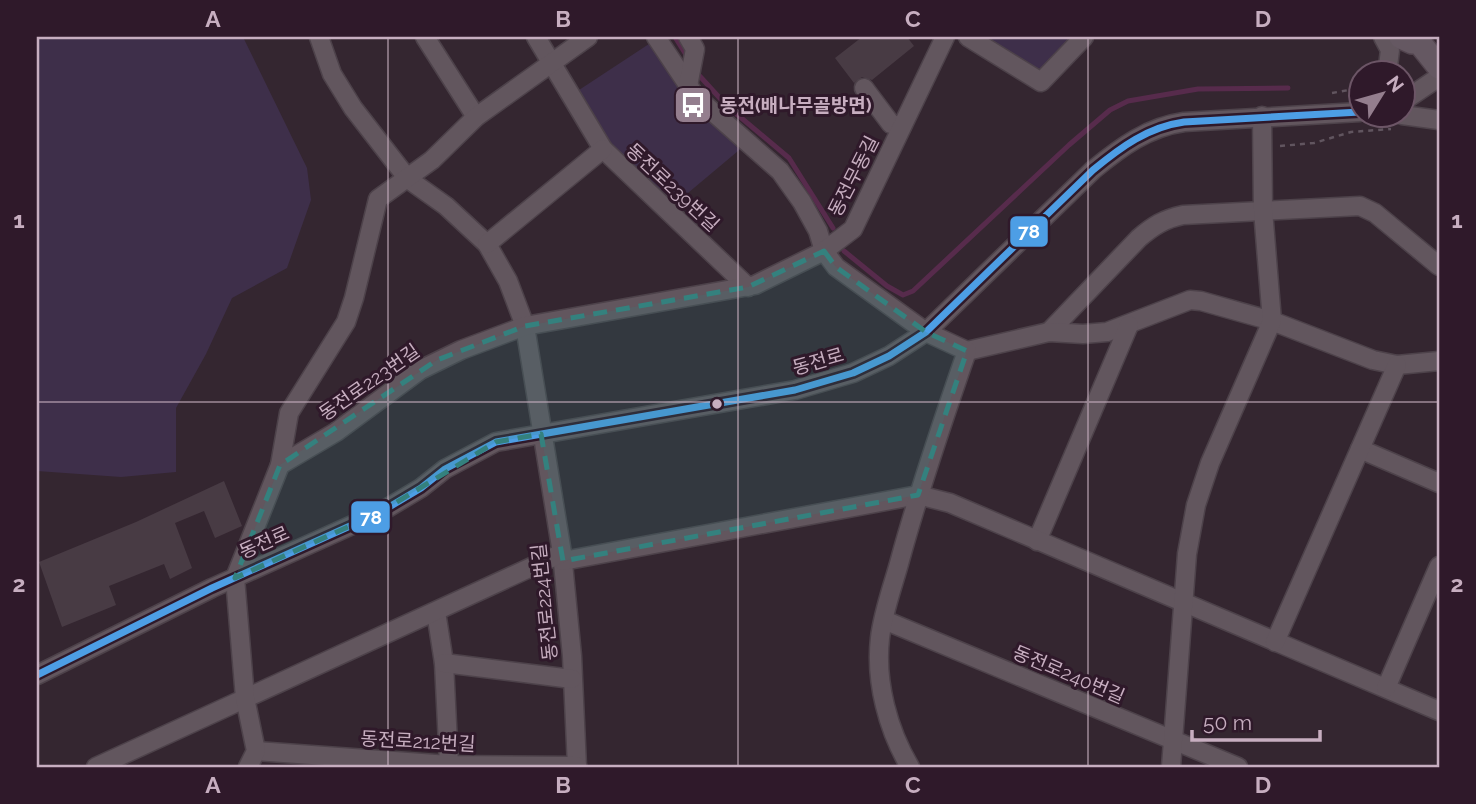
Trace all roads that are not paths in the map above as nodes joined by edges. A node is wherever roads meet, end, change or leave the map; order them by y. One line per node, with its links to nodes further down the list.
1 (319, 37): 28 (street)
2 (425, 37): 23 (street)
3 (536, 37): 13 (street, 동전로239번길)
4 (588, 37): 13 (street)
5 (656, 37): 17 (street, 동전무동길)
6 (945, 37): 26 (street, 동전무동길)
7 (968, 37): 8 (street)
8 (1084, 37)
9 (1383, 37): 12 (street)
10 (1413, 38): 14 (main road)
11 (692, 43): 17 (street)
12 (1389, 60)
13 (552, 62): 23 (street); 27 (street, 동전로239번길)
14 (1439, 67)
15 (1439, 77): 18 (street)
16 (864, 88): 26 (street)
17 (692, 92): 31 (street, 동전무동길)
18 (1416, 93)
19 (1346, 106): 20 (street)
20 (1332, 113): 21 (street, 동전로); 22 (street, 동전로)
21 (1346, 113)
22 (1262, 116): 29 (street); 37 (street, 동전로)
23 (476, 117): 28 (street)
24 (1439, 120): 25 (street)
25 (1416, 121)
26 (902, 126): 31 (street, 동전무동길)
27 (603, 149): 30 (street); 33 (street, 동전로239번길)
28 (408, 179): 30 (street); 44 (street, 동전로)
29 (1264, 210): 32 (street); 34 (street); 38 (street)
30 (487, 244): 36 (street)
31 (824, 251): 33 (street); 37 (street, 동전무동길)
32 (1439, 266)
33 (748, 287): 36 (street, 동전로223번길)
34 (1272, 321): 35 (street); 41 (street); 51 (street)
35 (1129, 325): 38 (street); 47 (street)
36 (525, 326): 42 (street); 44 (street, 동전로223번길)
37 (926, 332): 39 (street); 42 (street, 동전로)
38 (1049, 332): 39 (street)
39 (967, 351): 46 (street)
40 (1439, 361): 41 (street)
41 (1396, 365): 43 (street)
42 (541, 434): 48 (street, 동전로224번길); 50 (street, 동전로)
43 (1360, 449): 45 (street); 54 (street)
44 (280, 465): 50 (street, 동전로)
45 (1439, 483)
46 (918, 495): 47 (street); 48 (street); 53 (street)
47 (1037, 541): 51 (street)
48 (562, 557): 52 (street); 57 (street, 동전로224번길)
49 (1439, 566): 58 (street)
50 (235, 578): 56 (street, 동전로); 59 (street)
51 (1184, 603): 54 (street); 61 (street)
52 (436, 612): 55 (street); 59 (street)
53 (884, 620): 61 (street, 동전로240번길); 67 (street)
54 (1275, 642): 58 (street)
55 (444, 663): 57 (street); 63 (street)
56 (37, 675)
57 (572, 679): 66 (street, 동전로224번길)
58 (1386, 688): 60 (street)
59 (246, 698): 62 (street); 64 (street)
60 (1439, 711)
61 (1173, 740): 68 (street); 69 (street, 동전로240번길)
62 (256, 751): 63 (street, 동전로212번길); 65 (street)
63 (449, 765): 66 (street, 동전로212번길)
64 (96, 767)
65 (248, 767)
66 (577, 767)
67 (910, 767)
68 (1171, 767)
69 (1238, 767)

